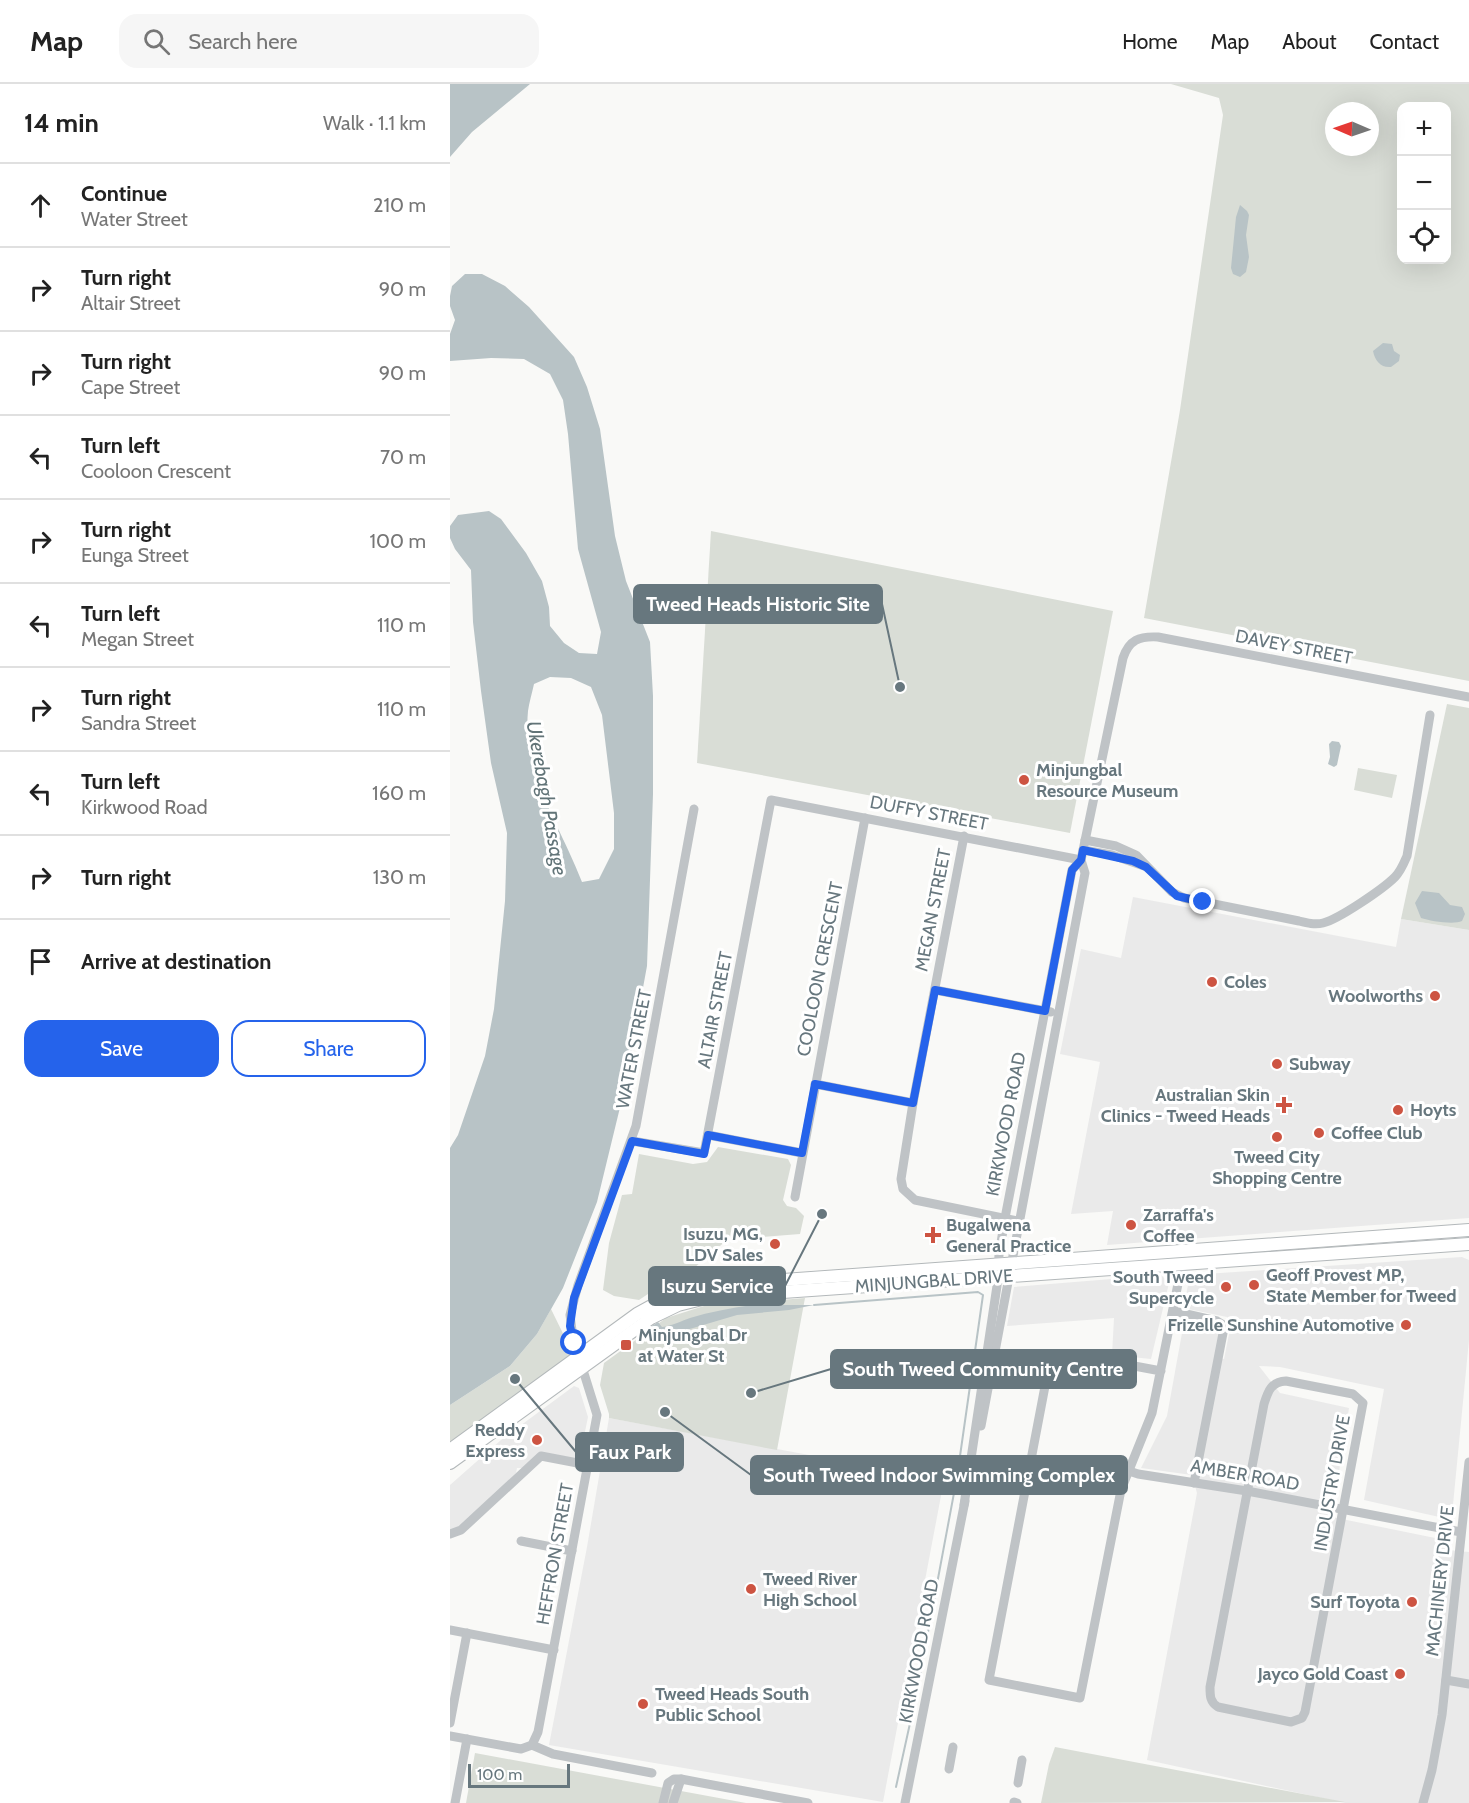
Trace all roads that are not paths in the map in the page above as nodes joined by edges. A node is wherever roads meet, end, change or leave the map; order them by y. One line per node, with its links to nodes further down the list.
1 (1123, 658): 2 (street, DAVEY STREET); 8 (street, KIRKWOOD ROAD)
2 (1469, 697)
3 (1431, 715): 10 (street)
4 (771, 800): 6 (street, DUFFY STREET); 16 (street, ALTAIR STREET)
5 (694, 809): 17 (street, WATER STREET)
6 (865, 818): 7 (street, DUFFY STREET); 14 (street, COOLOON CRESCENT)
7 (964, 836): 9 (street, DUFFY STREET); 11 (street, MEGAN STREET)
8 (1085, 840): 9 (street, KIRKWOOD ROAD); 10 (street)
9 (1082, 855): 10 (street, DUFFY STREET); 12 (street, KIRKWOOD ROAD); 13 (street, KIRKWOOD ROAD)
10 (1146, 867)
11 (935, 990): 12 (street); 15 (street, MEGAN STREET)
12 (1045, 1011): 13 (street); 20 (street, KIRKWOOD ROAD)
13 (1058, 1014): 21 (street, KIRKWOOD ROAD)
14 (815, 1084): 15 (street); 18 (street, COOLOON CRESCENT)
15 (913, 1103): 20 (street, MEGAN STREET)
16 (708, 1135): 17 (street, ALTAIR STREET); 18 (street)
17 (632, 1141): 28 (street, WATER STREET)
18 (802, 1153): 19 (street, COOLOON CRESCENT)
19 (795, 1197)
20 (1005, 1218): 21 (street, MEGAN STREET); 26 (street, KIRKWOOD ROAD)
21 (1018, 1221): 26 (street, KIRKWOOD ROAD)
22 (1469, 1230): 24 (main road, MINJUNGBAL DRIVE)
23 (1466, 1245): 25 (main road, MINJUNGBAL DRIVE)
24 (1186, 1250): 25 (main road); 26 (main road, MINJUNGBAL DRIVE)
25 (1182, 1264): 26 (main road, MINJUNGBAL DRIVE); 27 (street)
26 (1004, 1270): 28 (main road, MINJUNGBAL DRIVE); 61 (street, KIRKWOOD ROAD)
27 (1173, 1311): 29 (street); 35 (street)
28 (581, 1362): 30 (main road, MINJUNGBAL DRIVE); 32 (main road, MINJUNGBAL DRIVE); 33 (street, HEFFRON STREET)
29 (1161, 1371): 34 (street); 34 (street)
30 (450, 1450)
31 (1469, 1462): 38 (street, MACHINERY DRIVE)
32 (450, 1463)
33 (588, 1465): 39 (street); 41 (street, HEFFRON STREET)
34 (1129, 1471): 35 (street, AMBER ROAD)
35 (1194, 1483): 36 (street, AMBER ROAD)
36 (1248, 1491): 37 (street, AMBER ROAD); 37 (street, INDUSTRY DRIVE); 37 (street, INDUSTRY DRIVE)
37 (1344, 1510): 38 (street, AMBER ROAD)
38 (1461, 1532): 45 (street, MACHINERY DRIVE)
39 (450, 1534)
40 (522, 1541): 41 (street)
41 (572, 1551): 44 (street, HEFFRON STREET)
42 (450, 1630): 43 (street)
43 (467, 1633): 44 (street); 47 (street)
44 (554, 1650): 50 (street, HEFFRON STREET)
45 (1446, 1680): 46 (street, MACHINERY DRIVE); 62 (street)
46 (1469, 1684)
47 (450, 1723)
48 (450, 1736): 49 (street)
49 (467, 1739): 50 (street); 57 (street)
50 (532, 1745): 54 (street)
51 (953, 1747): 53 (street)
52 (1022, 1760): 56 (street)
53 (949, 1769)
54 (652, 1773)
55 (681, 1779): 58 (street); 59 (street); 60 (street)
56 (1018, 1783)
57 (455, 1803)
58 (663, 1803)
59 (673, 1803)
60 (808, 1803)
61 (905, 1803)
62 (1423, 1803)

